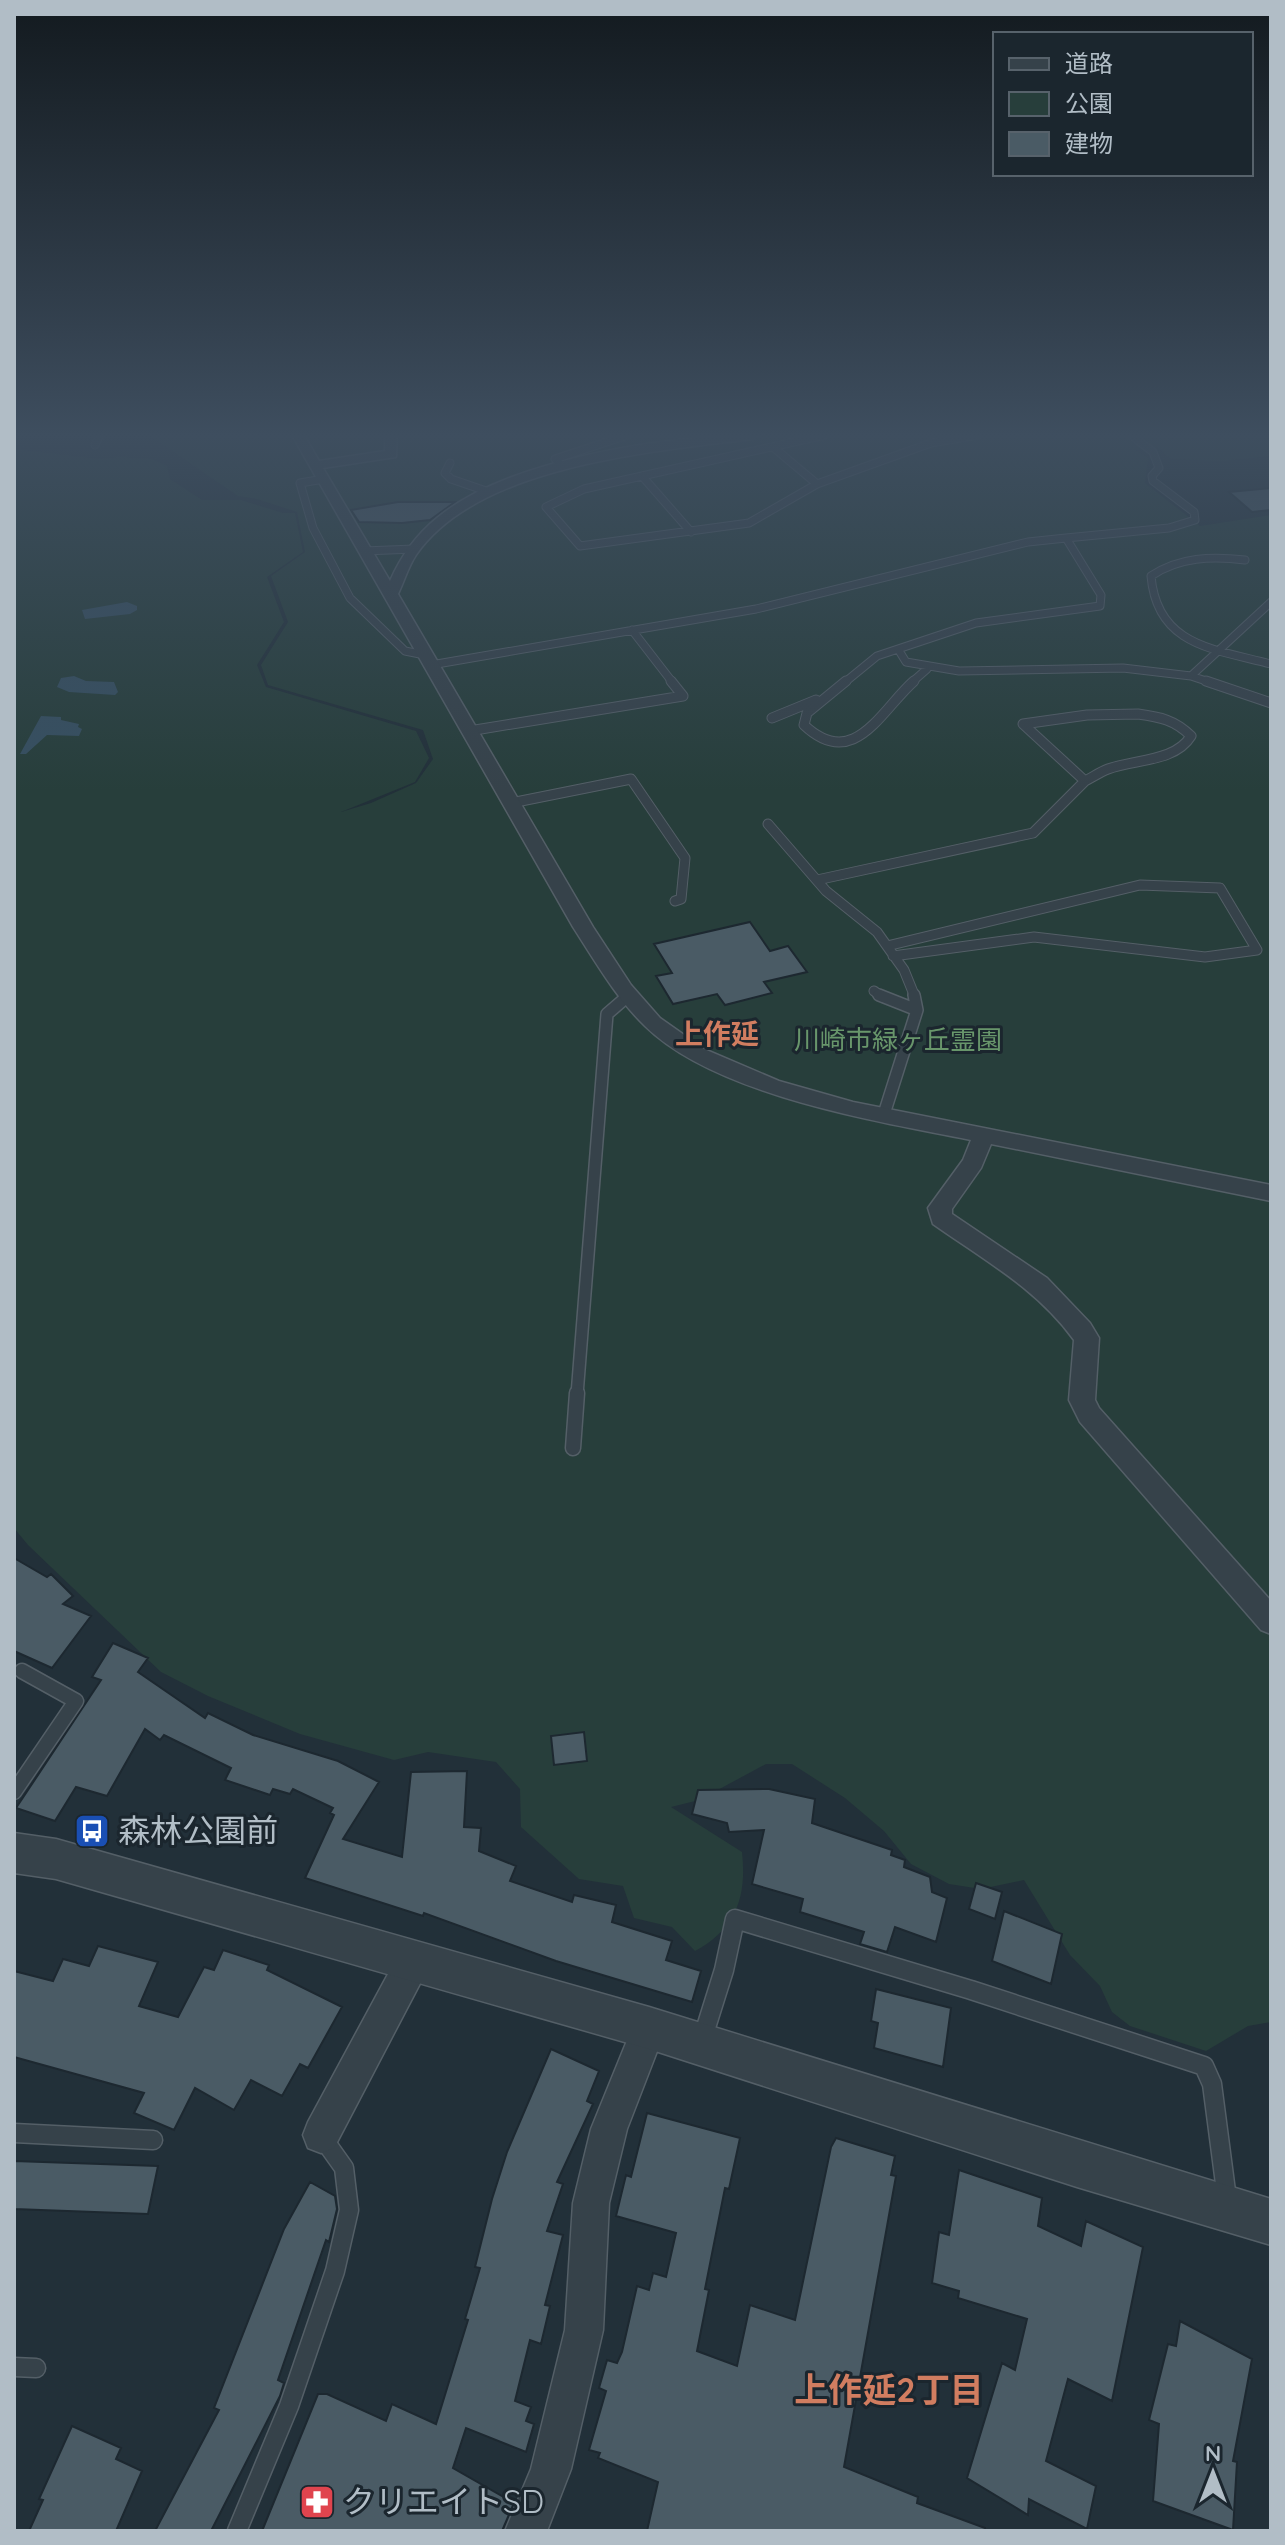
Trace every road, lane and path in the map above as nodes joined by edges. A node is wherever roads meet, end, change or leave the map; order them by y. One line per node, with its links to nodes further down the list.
1 (327, 554): 13 (lane)
2 (366, 554): 7 (street)
3 (412, 554): 7 (street)
4 (980, 554): 9 (lane)
5 (1076, 554): 10 (lane)
6 (1245, 560): 11 (lane)
7 (391, 593): 13 (street)
8 (1271, 602): 11 (lane)
9 (632, 630): 13 (lane); 21 (lane)
10 (898, 649): 12 (lane); 14 (lane)
11 (1223, 650): 15 (lane); 17 (lane)
12 (877, 656): 14 (lane); 18 (lane)
13 (428, 660): 21 (street)
14 (906, 662): 16 (lane)
15 (1271, 664)
16 (927, 669): 17 (lane); 18 (lane)
17 (1191, 676): 19 (lane)
18 (830, 694): 20 (lane)
19 (1271, 703)
20 (772, 718)
21 (469, 731): 23 (street)
22 (1085, 781): 22 (lane); 25 (lane)
23 (511, 803): 26 (lane); 30 (street)
24 (768, 824): 25 (lane)
25 (817, 880): 27 (lane)
26 (675, 901)
27 (887, 946): 28 (lane); 28 (lane)
28 (893, 956): 31 (lane)
29 (874, 991): 31 (lane)
30 (629, 995): 32 (street); 35 (lane)
31 (917, 1010): 32 (lane)
32 (884, 1114): 33 (street)
33 (984, 1135): 34 (street); 36 (street)
34 (1271, 1193)
35 (573, 1448)
36 (1271, 1621)
37 (22, 1671): 38 (lane)
38 (14, 1792)
39 (14, 1853): 40 (street)
40 (413, 1962): 41 (street); 44 (street)
41 (649, 2028): 42 (street); 51 (street)
42 (701, 2044): 46 (street); 46 (lane)
43 (14, 2133): 45 (lane)
44 (321, 2135): 50 (lane)
45 (153, 2140)
46 (1229, 2211): 47 (street)
47 (1271, 2222)
48 (14, 2367): 49 (lane)
49 (36, 2368)
50 (237, 2531)
51 (526, 2531)

